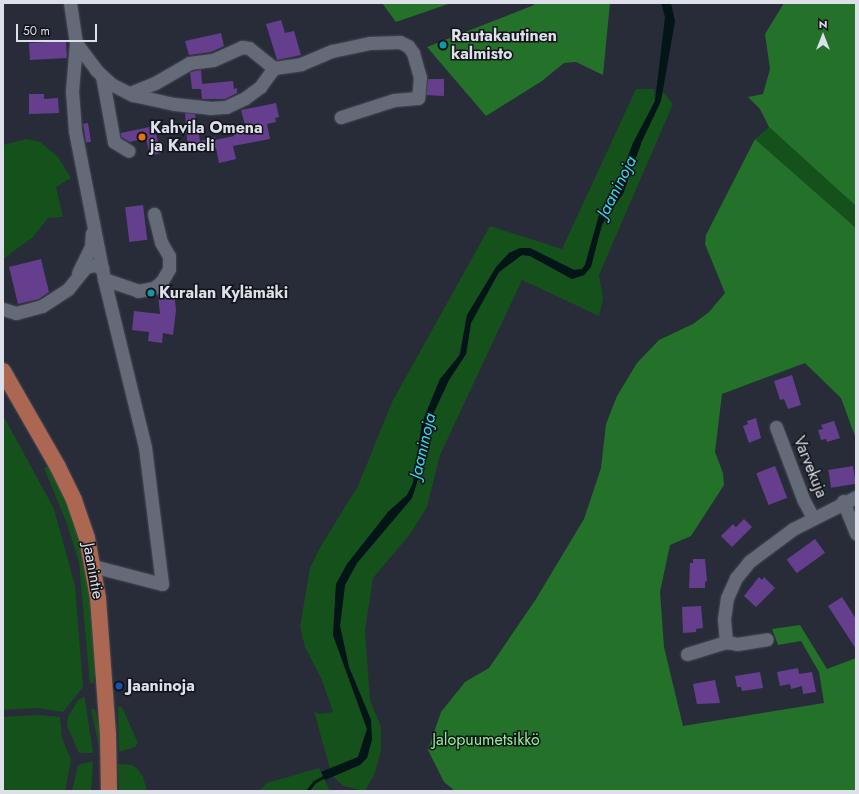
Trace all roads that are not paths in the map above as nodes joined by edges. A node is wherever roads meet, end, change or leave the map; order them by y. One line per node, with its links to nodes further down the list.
1 (70, 3): 2 (street)
2 (76, 43): 4 (street); 5 (street)
3 (274, 68): 6 (street); 6 (street); 7 (street)
4 (76, 73): 5 (street); 10 (street)
5 (99, 73): 6 (street); 8 (street)
6 (130, 93)
7 (341, 117)
8 (129, 151)
9 (154, 214): 11 (street)
10 (93, 229): 11 (street); 12 (street)
11 (103, 273): 12 (street); 20 (street)
12 (77, 274): 13 (street)
13 (3, 308)
14 (3, 371): 20 (main road, Jaanintie)
15 (776, 427): 18 (street, Varvekuja)
16 (856, 497): 17 (street)
17 (843, 501): 18 (street); 19 (street)
18 (813, 518): 22 (street)
19 (856, 534)
20 (93, 566): 24 (main road, Jaanintie)
21 (767, 639): 22 (street)
22 (726, 642): 23 (street)
23 (687, 654)
24 (109, 791)

